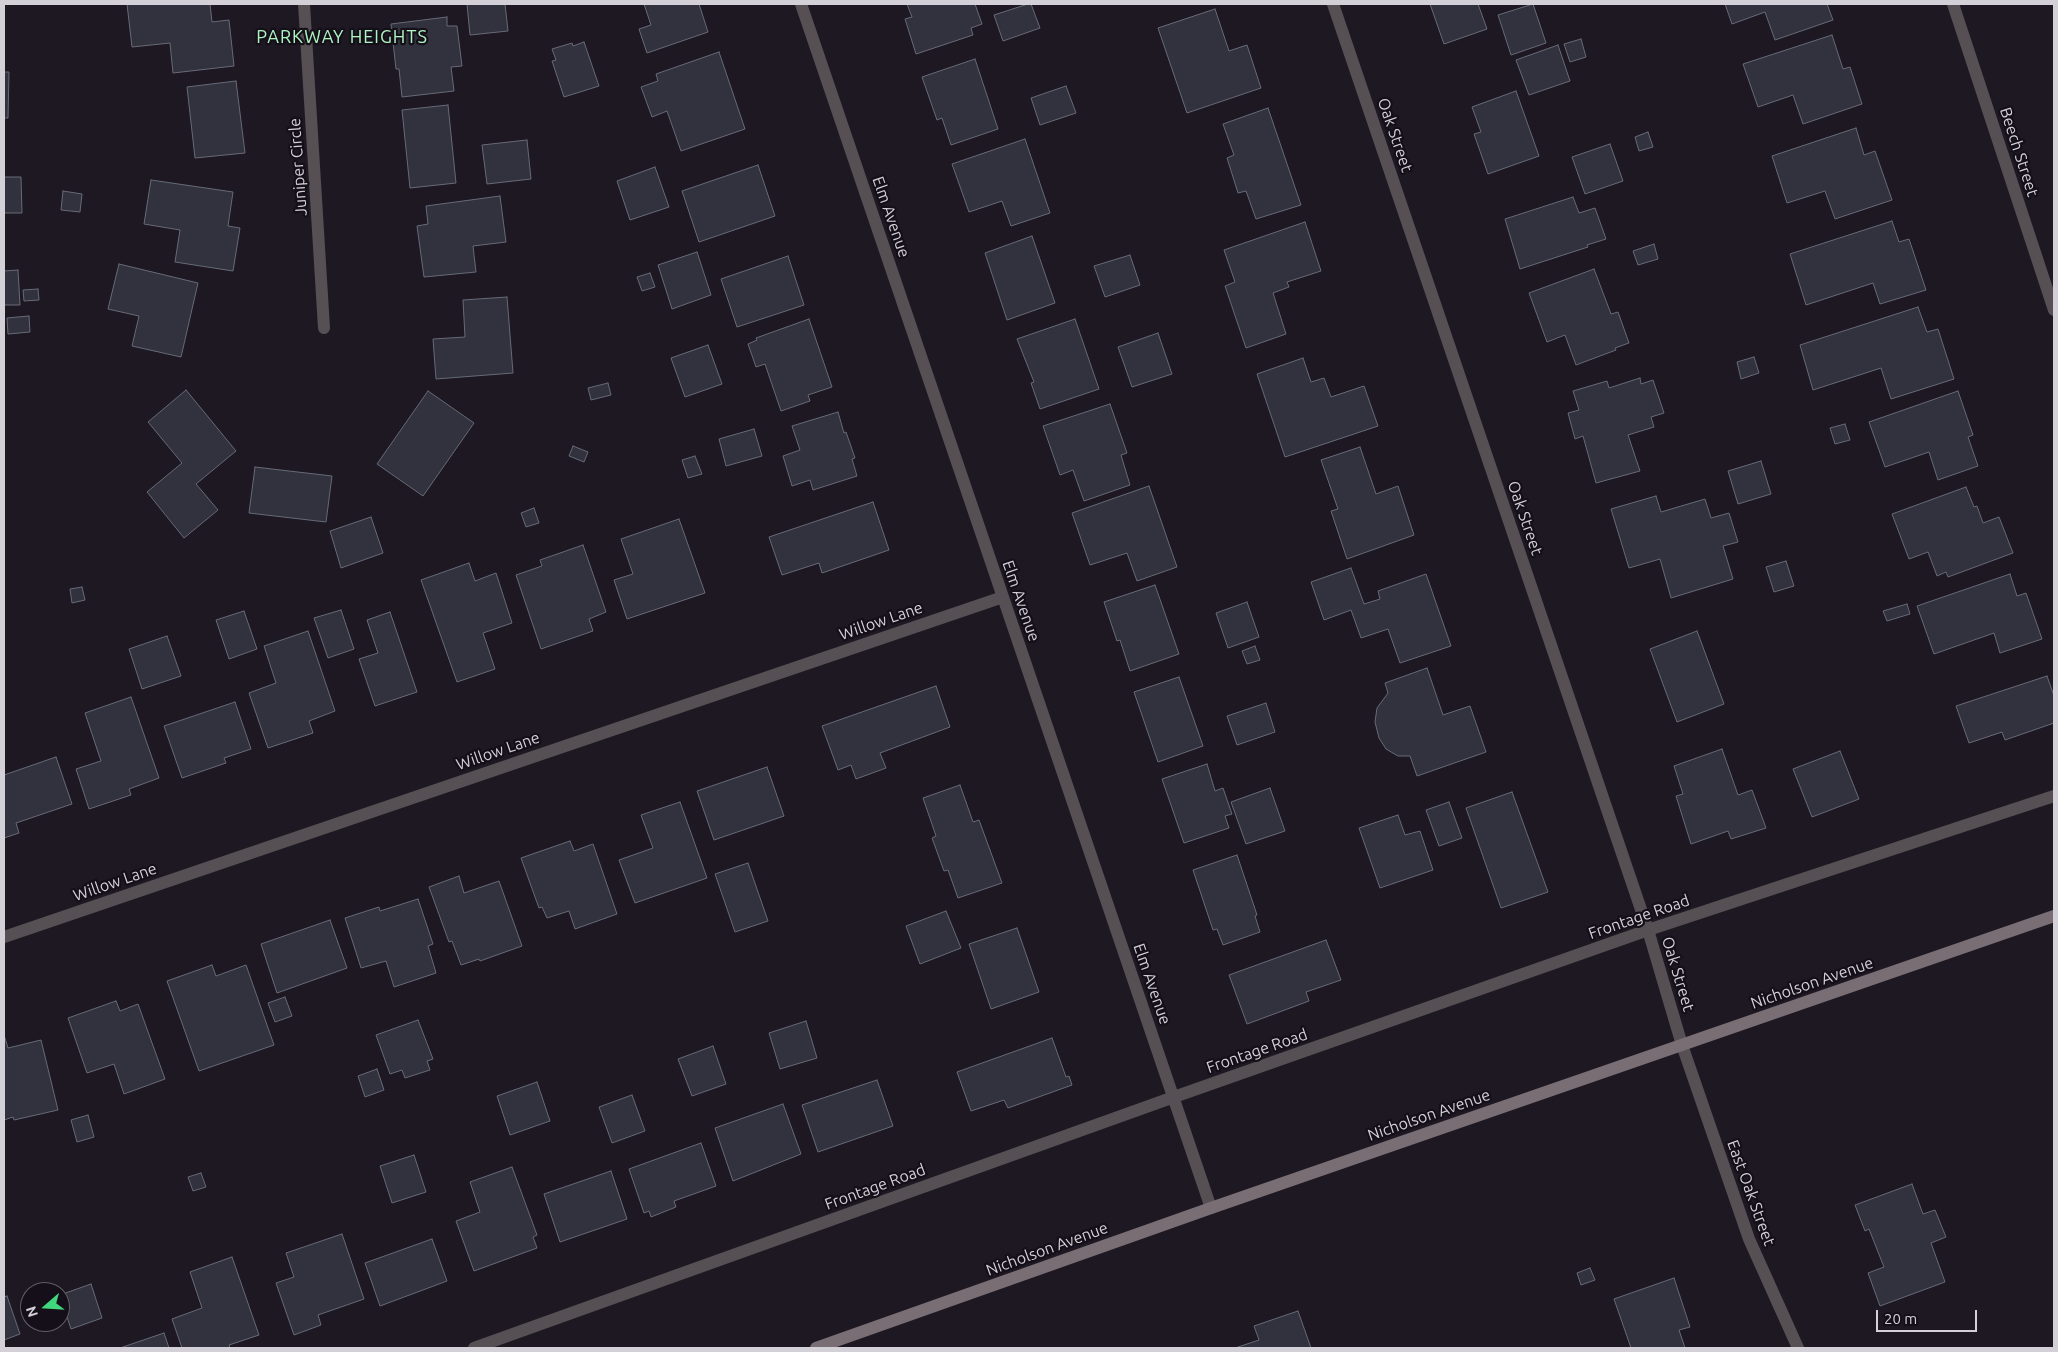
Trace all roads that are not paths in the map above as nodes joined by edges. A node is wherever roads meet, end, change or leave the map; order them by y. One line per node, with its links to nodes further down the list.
1 (304, 4): 7 (street, Juniper Circle)
2 (801, 4): 8 (street, Elm Avenue)
3 (1333, 4): 11 (street, Oak Street)
4 (1953, 4): 5 (street, Beech Street)
5 (2050, 282): 6 (street, Beech Street)
6 (2054, 310)
7 (324, 328)
8 (1003, 597): 12 (street, Willow Lane); 14 (street, Elm Avenue)
9 (2054, 796): 11 (street, Frontage Road)
10 (2054, 916): 13 (main road, Nicholson Avenue)
11 (1648, 930): 13 (street, Oak Street); 14 (street, Frontage Road)
12 (4, 937)
13 (1682, 1045): 15 (main road, Nicholson Avenue); 18 (street, East Oak Street)
14 (1174, 1097): 15 (street, Elm Avenue); 16 (street, Frontage Road)
15 (1212, 1208): 17 (main road, Nicholson Avenue)
16 (474, 1348)
17 (816, 1348)
18 (1798, 1348)

